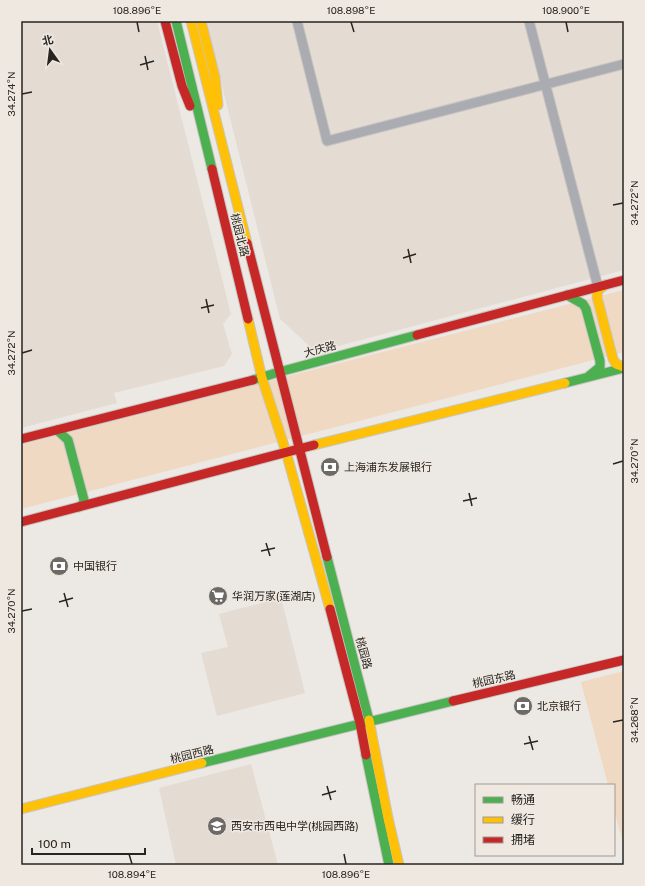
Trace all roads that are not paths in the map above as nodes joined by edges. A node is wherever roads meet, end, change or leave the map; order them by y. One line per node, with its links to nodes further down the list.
1 (165, 21): 9 (main road)
2 (176, 21): 9 (main road, 桃园北路)
3 (191, 21): 10 (main road, 桃园北路)
4 (201, 21): 10 (main road)
5 (297, 21): 8 (street)
6 (529, 21): 8 (street)
7 (624, 64): 8 (street)
8 (546, 84): 12 (street)
9 (205, 145): 17 (main road, 桃园北路)
10 (224, 152): 15 (main road, 桃园北路)
11 (624, 280): 12 (main road, 大庆路)
12 (602, 286): 13 (main road, 大庆路); 14 (main road)
13 (567, 295): 15 (main road, 大庆路); 16 (main road)
14 (624, 367): 16 (main road)
15 (279, 372): 17 (main road, 大庆路); 21 (main road, 桃园北路)
16 (589, 376): 21 (main road)
17 (262, 378): 18 (main road, 大庆路); 22 (main road, 桃园北路)
18 (76, 425): 19 (main road, 大庆路); 23 (main road)
19 (57, 430): 20 (main road, 大庆路); 24 (main road)
20 (21, 439)
21 (299, 449): 22 (main road); 27 (main road, 桃园路)
22 (286, 452): 23 (main road); 28 (main road, 桃园路)
23 (95, 503): 24 (main road)
24 (79, 507): 25 (main road)
25 (21, 522)
26 (624, 660): 27 (main road, 桃园东路)
27 (369, 721): 28 (main road, 桃园西路); 31 (main road, 桃园路)
28 (360, 723): 29 (main road, 桃园西路); 30 (main road, 桃园路)
29 (21, 809)
30 (390, 865)
31 (399, 865)

